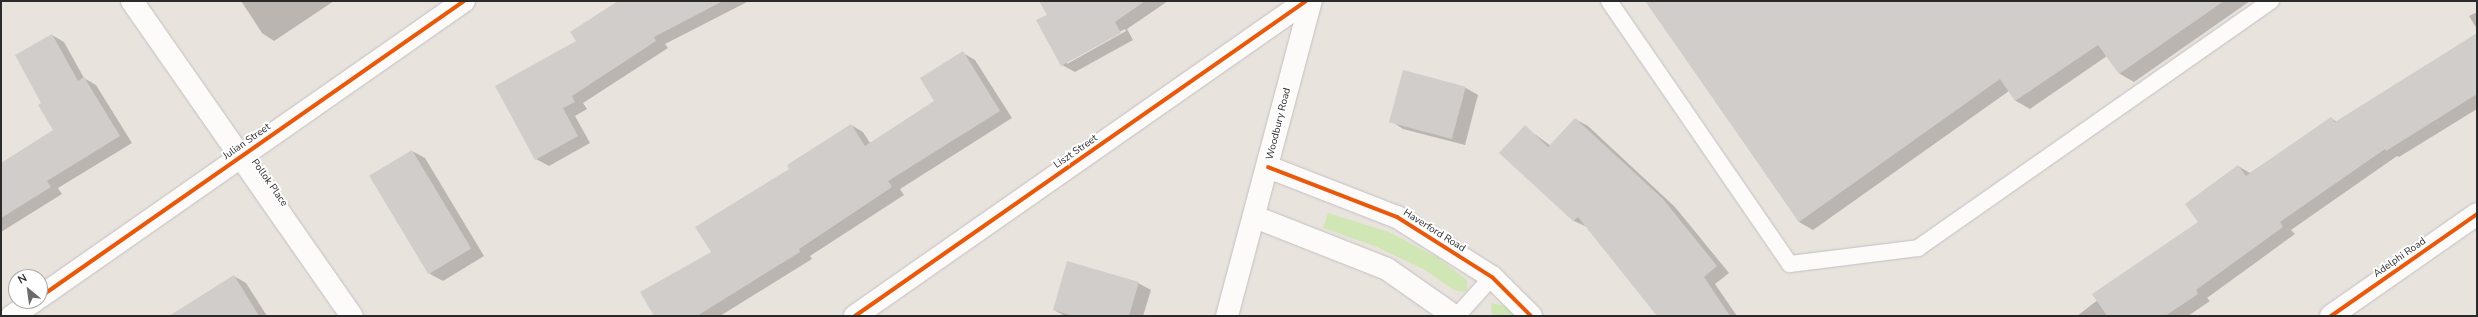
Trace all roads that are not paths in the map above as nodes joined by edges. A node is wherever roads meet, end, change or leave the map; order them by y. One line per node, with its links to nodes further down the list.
1 (132, 1): 7 (street, Pollok Place)
2 (464, 1): 7 (street, Julian Street)
3 (1306, 1): 16 (street, Liszt Street)
4 (1311, 1): 8 (street, Woodbury Road)
5 (1609, 1): 6 (lane)
6 (2271, 1)
7 (241, 157): 12 (street, Julian Street); 15 (street, Pollok Place)
8 (1268, 167): 10 (street, Woodbury Road); 11 (street, Haverford Road)
9 (2477, 214): 20 (street, Adelphi Road)
10 (1255, 217): 17 (street, Woodbury Road); 18 (street)
11 (1492, 277): 18 (lane); 19 (street, Haverford Road)
12 (48, 291)
13 (22, 309): 14 (street)
14 (12, 316)
15 (352, 316)
16 (855, 316)
17 (1227, 316)
18 (1455, 316)
19 (1531, 316)
20 (2331, 316)

